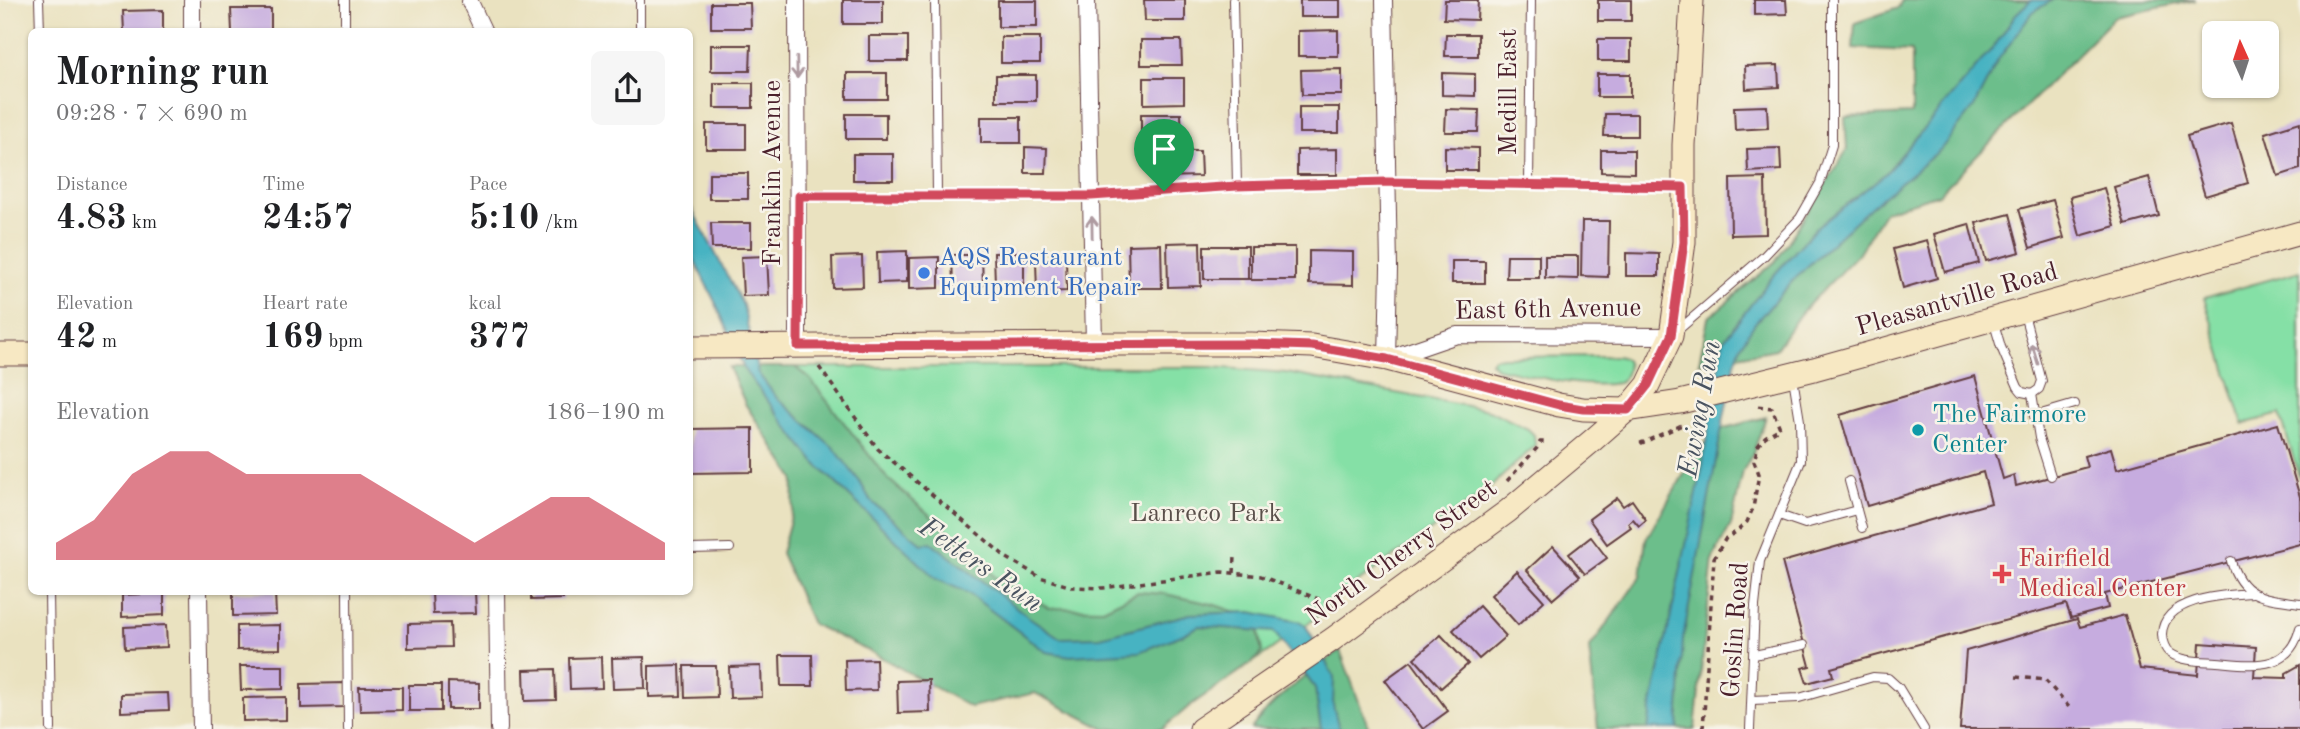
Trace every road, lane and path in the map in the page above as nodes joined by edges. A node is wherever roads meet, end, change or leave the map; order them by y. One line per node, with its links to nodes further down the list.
1 (39, 0): 14 (lane)
2 (192, 0): 15 (street)
3 (345, 0): 16 (lane)
4 (640, 0): 18 (lane)
5 (797, 0): 23 (street, Franklin Avenue, one-way to 23)
6 (935, 0): 24 (lane)
7 (1087, 0): 25 (street)
8 (1233, 0): 21 (lane)
9 (1384, 0): 19 (street)
10 (1531, 0): 20 (lane, Medill East)
11 (1692, 0): 22 (main road, North Cherry Street)
12 (1832, 0): 29 (lane)
13 (470, 2): 17 (street)
14 (40, 28)
15 (192, 28)
16 (345, 28)
17 (482, 28)
18 (640, 28)
19 (1387, 182): 20 (lane); 21 (lane); 35 (street)
20 (1530, 184): 22 (lane)
21 (1237, 186): 25 (lane)
22 (1683, 187): 29 (main road, North Cherry Street)
23 (799, 196): 24 (lane); 31 (street, Franklin Avenue)
24 (937, 196): 25 (lane)
25 (1091, 196): 30 (street, one-way to 25)
26 (2300, 233): 27 (main road, Pleasantville Road)
27 (2023, 310): 28 (main road, Pleasantville Road); 38 (lane, one-way to 27)
28 (1993, 320): 37 (main road, Pleasantville Road); 38 (lane)
29 (1671, 336): 35 (street, East 6th Avenue); 41 (main road, North Cherry Street)
30 (1094, 344): 31 (main road, East 6th Avenue); 35 (main road, East 6th Avenue)
31 (787, 346): 32 (main road, East 6th Avenue)
32 (693, 347)
33 (0, 354): 34 (main road)
34 (28, 354)
35 (1387, 359): 41 (main road, East 6th Avenue)
36 (816, 363): 56 (path)
37 (1782, 377): 41 (main road, Pleasantville Road); 50 (lane, Goslin Road)
38 (2032, 394): 42 (lane)
39 (2075, 404): 42 (lane)
40 (1757, 406): 75 (path)
41 (1628, 410): 74 (main road, North Cherry Street)
42 (2034, 416): 46 (lane)
43 (1681, 426): 44 (path)
44 (1641, 441)
45 (1544, 442): 48 (path)
46 (2051, 476)
47 (1849, 481): 49 (lane)
48 (1505, 484)
49 (1857, 510): 50 (lane); 51 (lane)
50 (1779, 515): 66 (lane, Goslin Road)
51 (1862, 528)
52 (730, 548): 53 (lane)
53 (693, 549)
54 (1235, 557): 56 (path)
55 (2231, 561): 57 (lane)
56 (1234, 573): 62 (path)
57 (2252, 593): 63 (lane); 64 (lane)
58 (49, 595): 70 (lane)
59 (199, 595): 71 (street)
60 (347, 595): 72 (lane)
61 (497, 595): 73 (street)
62 (1349, 599)
63 (2300, 603)
64 (2300, 628)
65 (1804, 645): 66 (lane)
66 (1754, 655): 68 (lane, Goslin Road)
67 (2016, 677): 69 (path)
68 (1752, 700): 76 (lane, Goslin Road); 77 (lane)
69 (2070, 707)
70 (51, 729)
71 (201, 729)
72 (348, 729)
73 (499, 729)
74 (1201, 729)
75 (1703, 729)
76 (1750, 729)
77 (1924, 729)

